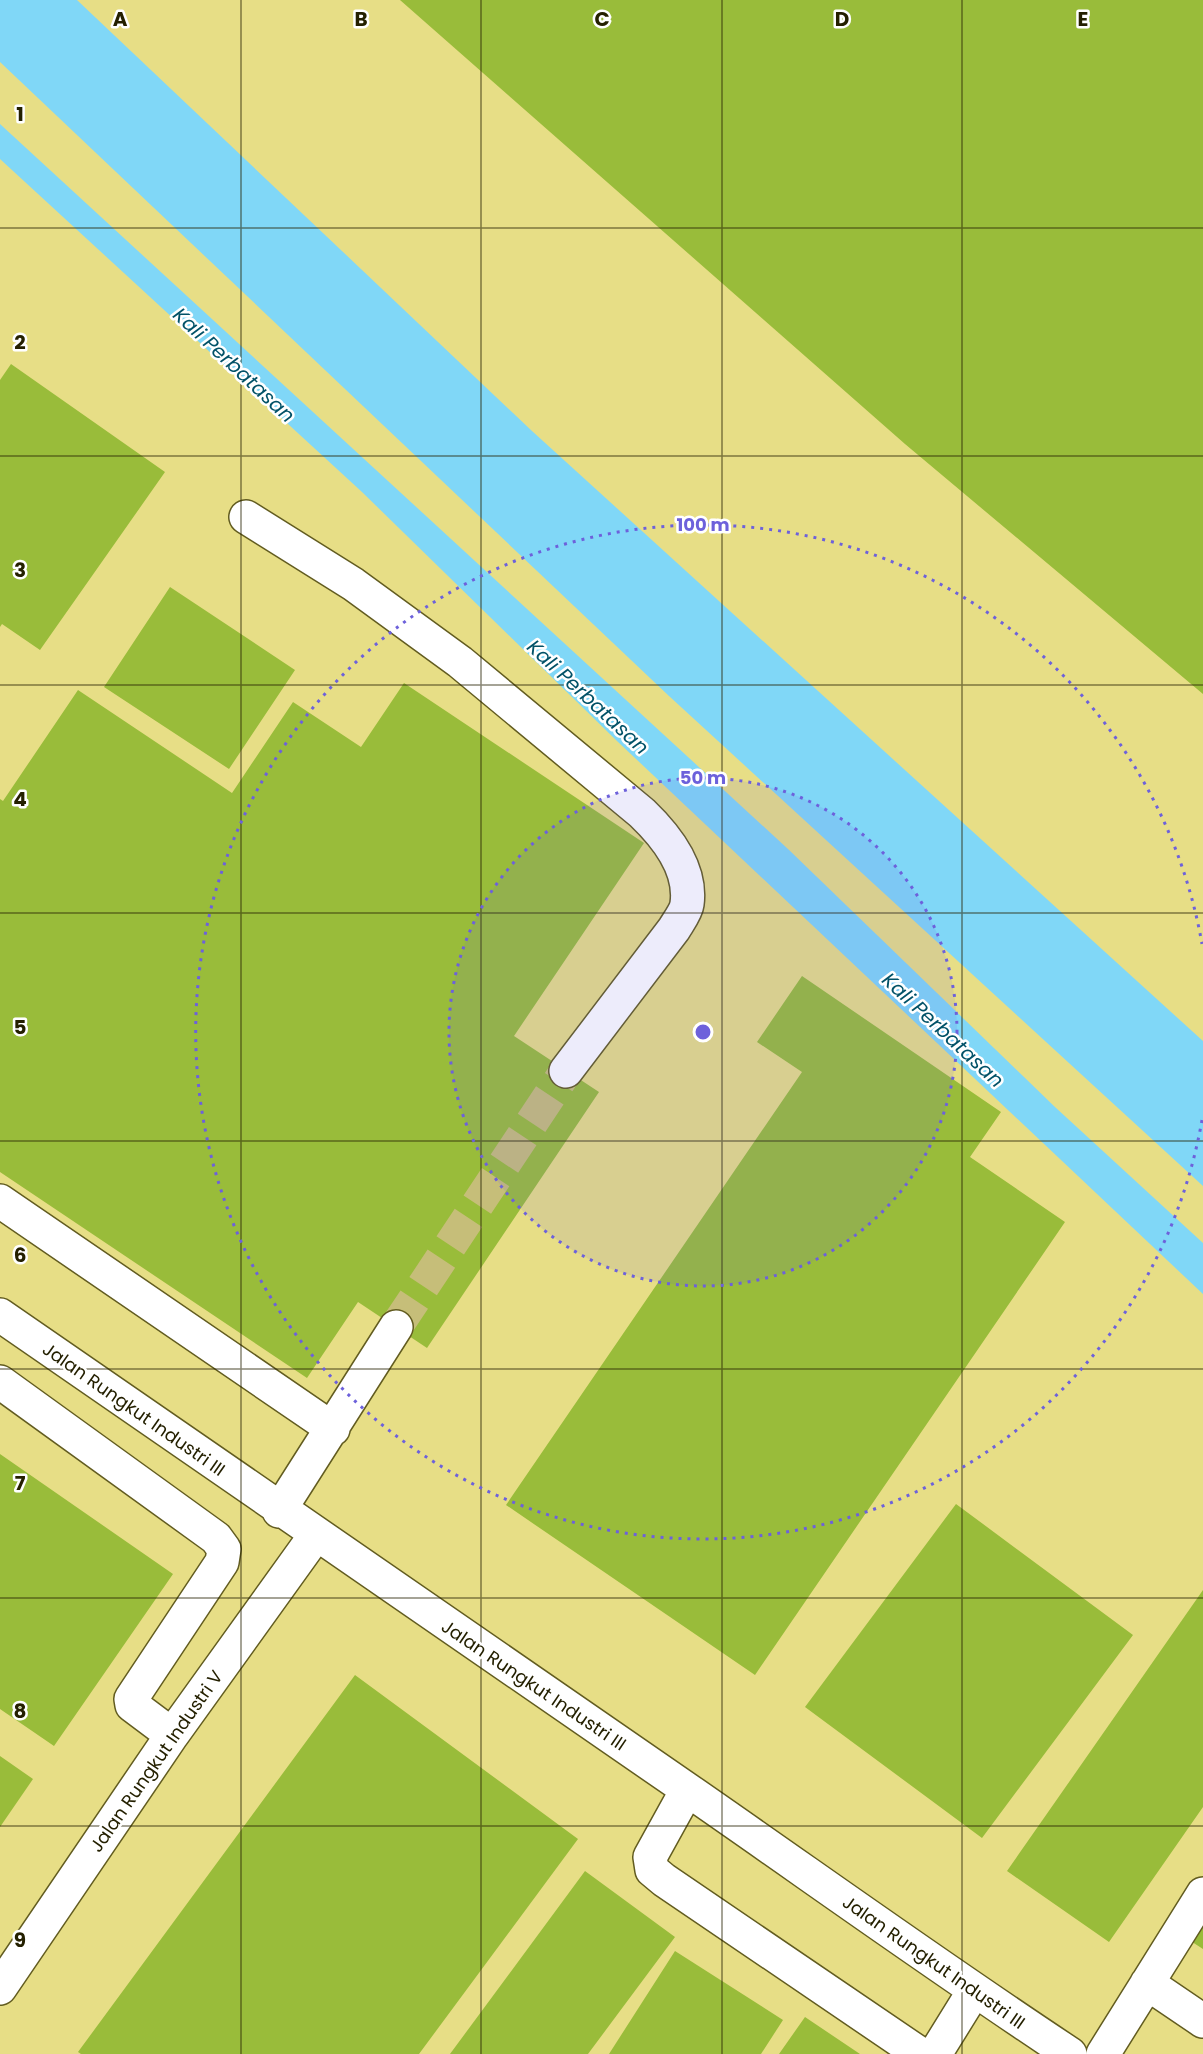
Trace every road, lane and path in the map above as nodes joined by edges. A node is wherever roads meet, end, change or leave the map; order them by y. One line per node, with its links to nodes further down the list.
1 (246, 517): 2 (street)
2 (566, 1071)
3 (0, 1201): 7 (street)
4 (0, 1315): 8 (street, Jalan Rungkut Industri III)
5 (396, 1327): 7 (street)
6 (0, 1382): 10 (street)
7 (333, 1429): 8 (street)
8 (279, 1511): 9 (street, Jalan Rungkut Industri III)
9 (315, 1536): 10 (street, Jalan Rungkut Industri V); 11 (street, Jalan Rungkut Industri III)
10 (172, 1735): 14 (street, Jalan Rungkut Industri V)
11 (687, 1790): 15 (street, Jalan Rungkut Industri III); 17 (street)
12 (1203, 1894): 13 (street)
13 (1147, 1983): 16 (street); 20 (street)
14 (0, 1988)
15 (974, 1991): 18 (street); 19 (street, Jalan Rungkut Industri III)
16 (1203, 2021)
17 (920, 2054)
18 (935, 2054)
19 (1070, 2054)
20 (1103, 2054)

